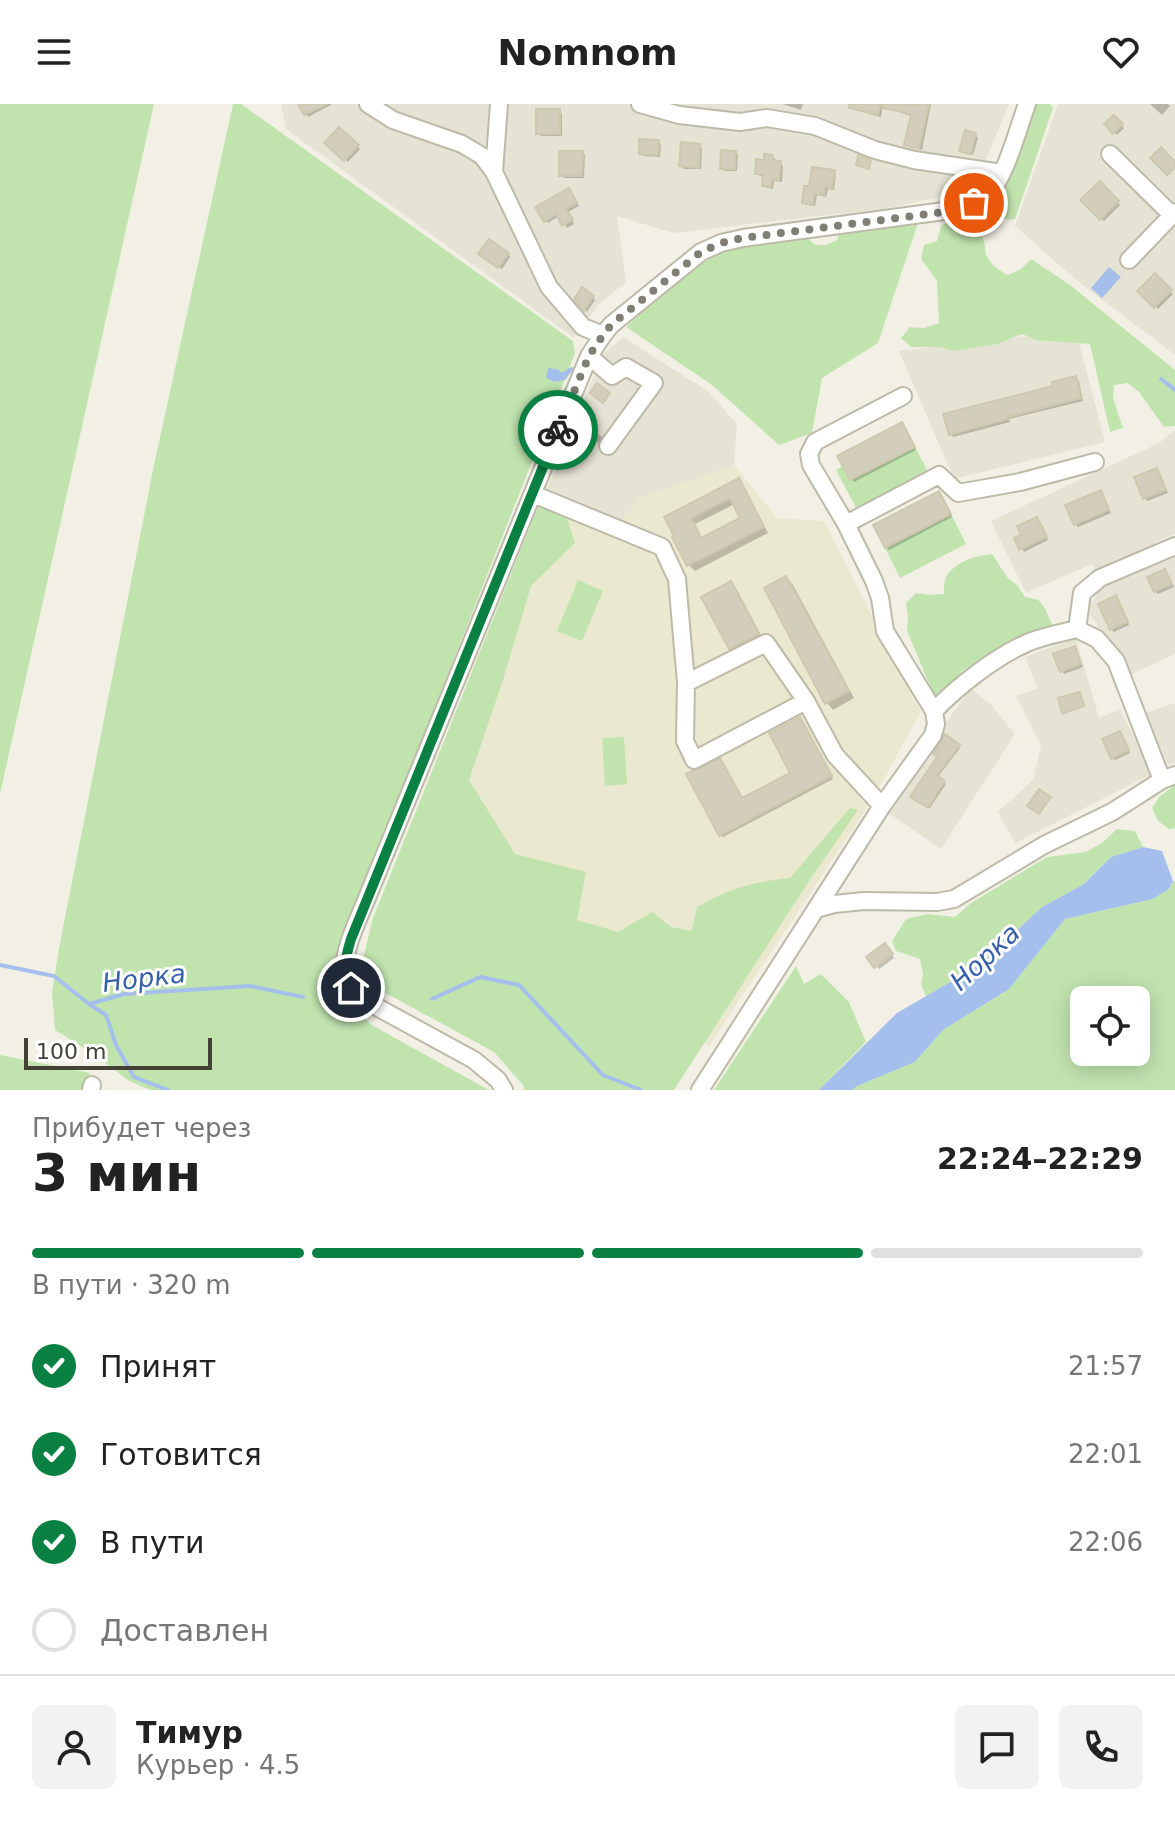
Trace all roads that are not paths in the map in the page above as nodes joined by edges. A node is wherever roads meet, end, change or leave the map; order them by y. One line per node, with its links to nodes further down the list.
1 (368, 104): 6 (street)
2 (499, 104): 6 (street)
3 (640, 104): 7 (street)
4 (1027, 104): 7 (street)
5 (1110, 154): 8 (street)
6 (494, 172): 10 (street)
7 (1002, 173): 10 (street)
8 (1174, 214): 9 (street)
9 (1129, 260)
10 (603, 335): 11 (street)
11 (589, 356): 13 (street); 15 (street)
12 (903, 396): 16 (street)
13 (608, 446)
14 (1095, 462): 16 (street)
15 (533, 494): 19 (street); 25 (street)
16 (846, 524): 21 (street)
17 (1175, 546): 18 (street)
18 (1077, 629): 21 (street); 22 (street)
19 (686, 683): 20 (street); 20 (street)
20 (806, 701): 23 (street)
21 (934, 711): 23 (street)
22 (1168, 778): 24 (street)
23 (882, 806): 24 (street)
24 (816, 909): 26 (street)
25 (504, 1090)
26 (700, 1090)

